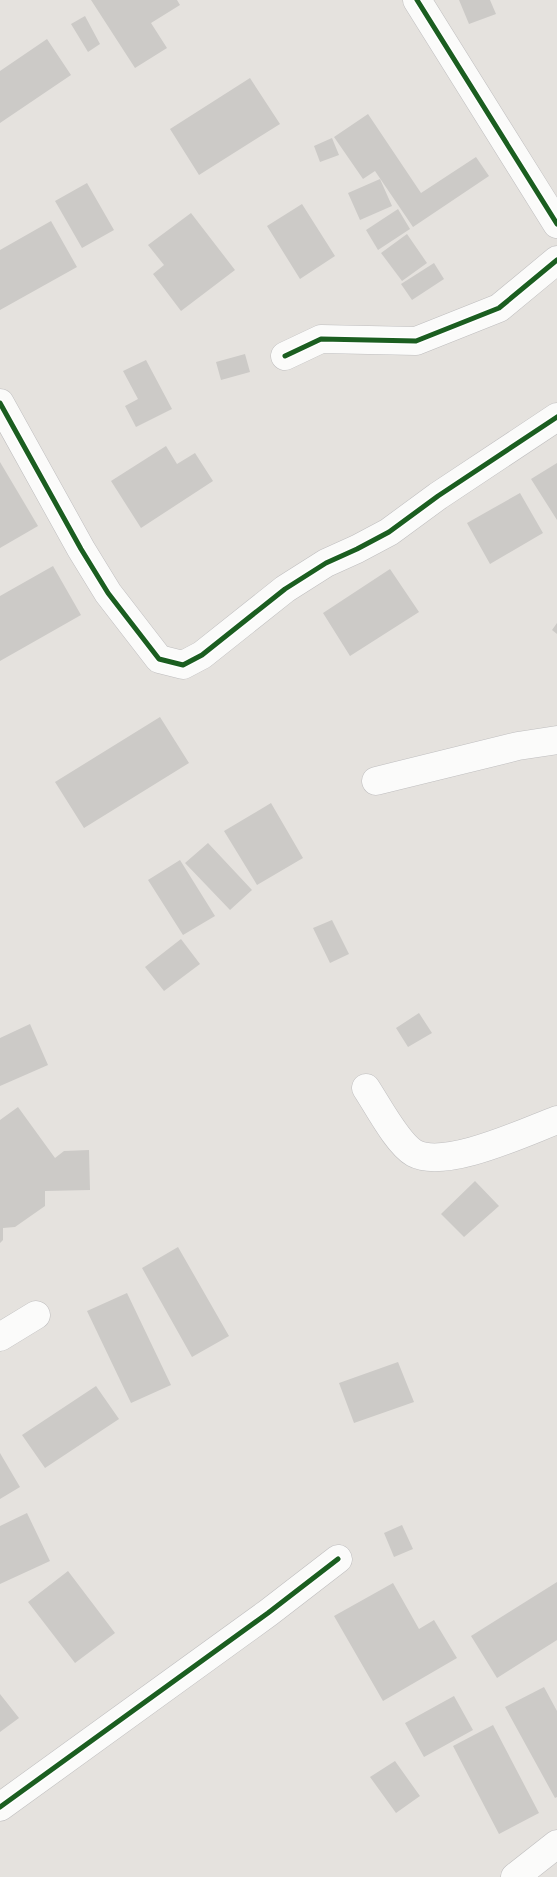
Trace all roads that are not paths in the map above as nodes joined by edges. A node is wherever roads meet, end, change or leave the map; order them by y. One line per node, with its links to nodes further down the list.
1 (417, 0): 2 (street)
2 (557, 224)
3 (557, 260): 4 (street)
4 (284, 356)
5 (0, 403): 6 (street)
6 (557, 417)
7 (557, 740): 8 (street)
8 (376, 781)
9 (366, 1088): 10 (street)
10 (557, 1120)
11 (36, 1315): 12 (street)
12 (0, 1337)
13 (338, 1559): 14 (street)
14 (0, 1807)
15 (557, 1844): 16 (street)
16 (515, 1877)

